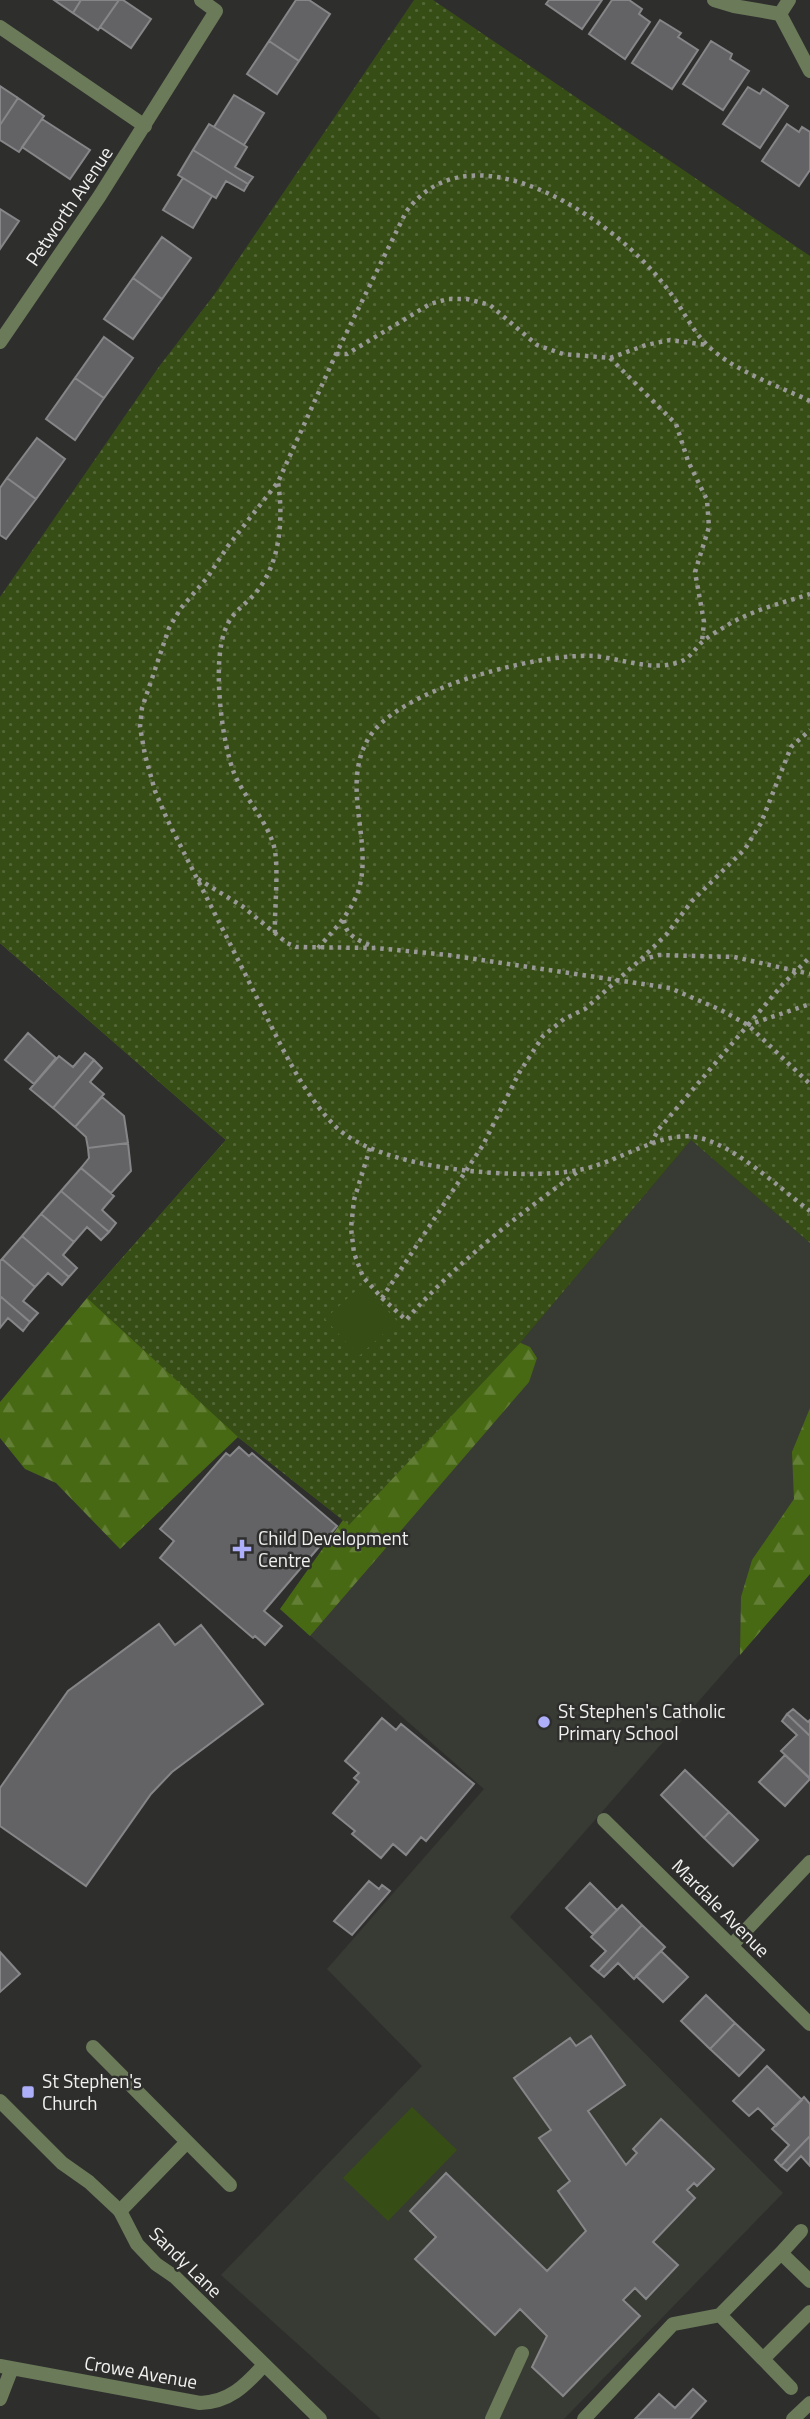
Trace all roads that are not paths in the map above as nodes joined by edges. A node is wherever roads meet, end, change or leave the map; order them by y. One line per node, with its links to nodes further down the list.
1 (201, 0): 7 (street, Petworth Avenue)
2 (714, 0): 4 (street)
3 (789, 0): 4 (street)
4 (780, 14): 6 (street)
5 (0, 27): 7 (street)
6 (810, 71)
7 (145, 125): 8 (street, Petworth Avenue)
8 (0, 342)
9 (604, 1820): 11 (street, Mardale Avenue)
10 (810, 1862): 11 (street)
11 (732, 1945): 12 (street, Mardale Avenue)
12 (810, 2024)
13 (93, 2048): 15 (street)
14 (0, 2101): 17 (street, Sandy Lane)
15 (187, 2143): 16 (street); 17 (street)
16 (230, 2185)
17 (120, 2211): 25 (street, Sandy Lane)
18 (801, 2231): 19 (street)
19 (781, 2253): 20 (street); 22 (street)
20 (810, 2281)
21 (810, 2312): 24 (street)
22 (720, 2315): 24 (street); 32 (street)
23 (522, 2353): 31 (street)
24 (763, 2359): 27 (street)
25 (263, 2366): 26 (street, Crowe Avenue); 30 (street, Sandy Lane)
26 (6, 2367): 28 (street)
27 (791, 2388)
28 (0, 2399)
29 (810, 2403): 33 (street)
30 (320, 2419)
31 (492, 2419)
32 (584, 2419)
33 (793, 2419)

